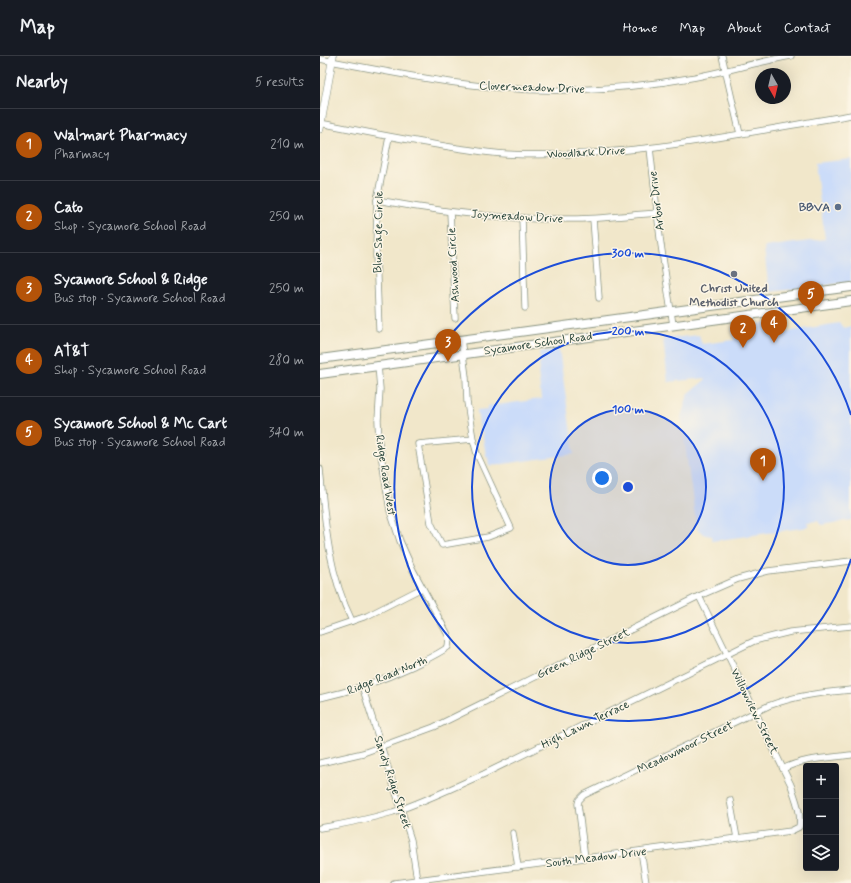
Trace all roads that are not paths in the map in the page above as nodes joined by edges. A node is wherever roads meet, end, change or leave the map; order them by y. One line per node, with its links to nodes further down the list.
1 (722, 56): 5 (street)
2 (791, 56): 5 (street, Clovermeadow Drive)
3 (320, 59): 4 (street, Clovermeadow Drive)
4 (332, 59): 5 (street, Clovermeadow Drive); 7 (street)
5 (725, 70): 8 (street)
6 (851, 115): 8 (street, Woodlark Drive)
7 (320, 125): 9 (street, Woodlark Drive)
8 (740, 134): 10 (street, Woodlark Drive)
9 (389, 137): 10 (street, Woodlark Drive); 11 (street, Blue Sage Circle)
10 (650, 148): 13 (street, Arbor Drive)
11 (377, 200): 12 (street, Joymeadow Drive); 26 (street, Blue Sage Circle)
12 (450, 212): 14 (street, Joymeadow Drive); 23 (street, Ashwood Circle)
13 (657, 212): 15 (street, Joymeadow Drive); 21 (street, Arbor Drive)
14 (522, 218): 15 (street, Joymeadow Drive); 20 (street)
15 (593, 218): 18 (street)
16 (851, 287): 17 (main road, Sycamore School Road)
17 (776, 296): 21 (main road, Sycamore School Road); 22 (main road)
18 (599, 298)
19 (851, 301): 22 (main road, Sycamore School Road)
20 (525, 308)
21 (671, 311): 24 (main road, Sycamore School Road); 25 (street, Arbor Drive)
22 (779, 312): 25 (main road, Sycamore School Road)
23 (455, 318)
24 (580, 323): 27 (main road); 28 (main road, Sycamore School Road)
25 (673, 325): 27 (main road, Sycamore School Road)
26 (379, 329)
27 (582, 337): 29 (main road, Sycamore School Road)
28 (461, 339): 29 (street); 30 (main road, Sycamore School Road)
29 (462, 354): 31 (main road, Sycamore School Road); 33 (street)
30 (320, 359)
31 (378, 365): 32 (main road, Sycamore School Road); 36 (street, Ridge Road West)
32 (320, 374)
33 (473, 439): 33 (street)
34 (320, 469): 38 (street)
35 (851, 560): 37 (street, Green Ridge Street)
36 (422, 588): 38 (street); 41 (street, Ridge Road West)
37 (699, 596): 42 (street, Willowview Street); 47 (street, Green Ridge Street)
38 (352, 621): 40 (street)
39 (851, 626): 42 (street, High Lawn Terrace)
40 (320, 632)
41 (449, 643): 43 (street, Ridge Road North)
42 (727, 654): 46 (street, Willowview Street); 52 (street, High Lawn Terrace)
43 (362, 686): 45 (street, Ridge Road North); 47 (street, Sandy Ridge Street)
44 (851, 690): 46 (street, Meadowmoor Street)
45 (320, 698)
46 (755, 712): 50 (street, Willowview Street); 58 (street, Meadowmoor Street)
47 (382, 747): 49 (street, Green Ridge Street); 52 (street, Sandy Ridge Street)
48 (851, 755): 50 (street)
49 (320, 763)
50 (783, 769): 54 (street, Willowview Street)
51 (730, 800): 56 (street)
52 (402, 808): 53 (street, High Lawn Terrace); 60 (street, Sandy Ridge Street)
53 (320, 828)
54 (797, 829): 56 (street, South Meadow Drive)
55 (513, 833): 59 (street)
56 (737, 838): 57 (street, South Meadow Drive)
57 (641, 851): 58 (street, South Meadow Drive); 62 (street)
58 (585, 858): 59 (street, South Meadow Drive)
59 (518, 867): 60 (street, South Meadow Drive)
60 (417, 880): 61 (street, South Meadow Drive)
61 (394, 883)
62 (646, 883)

